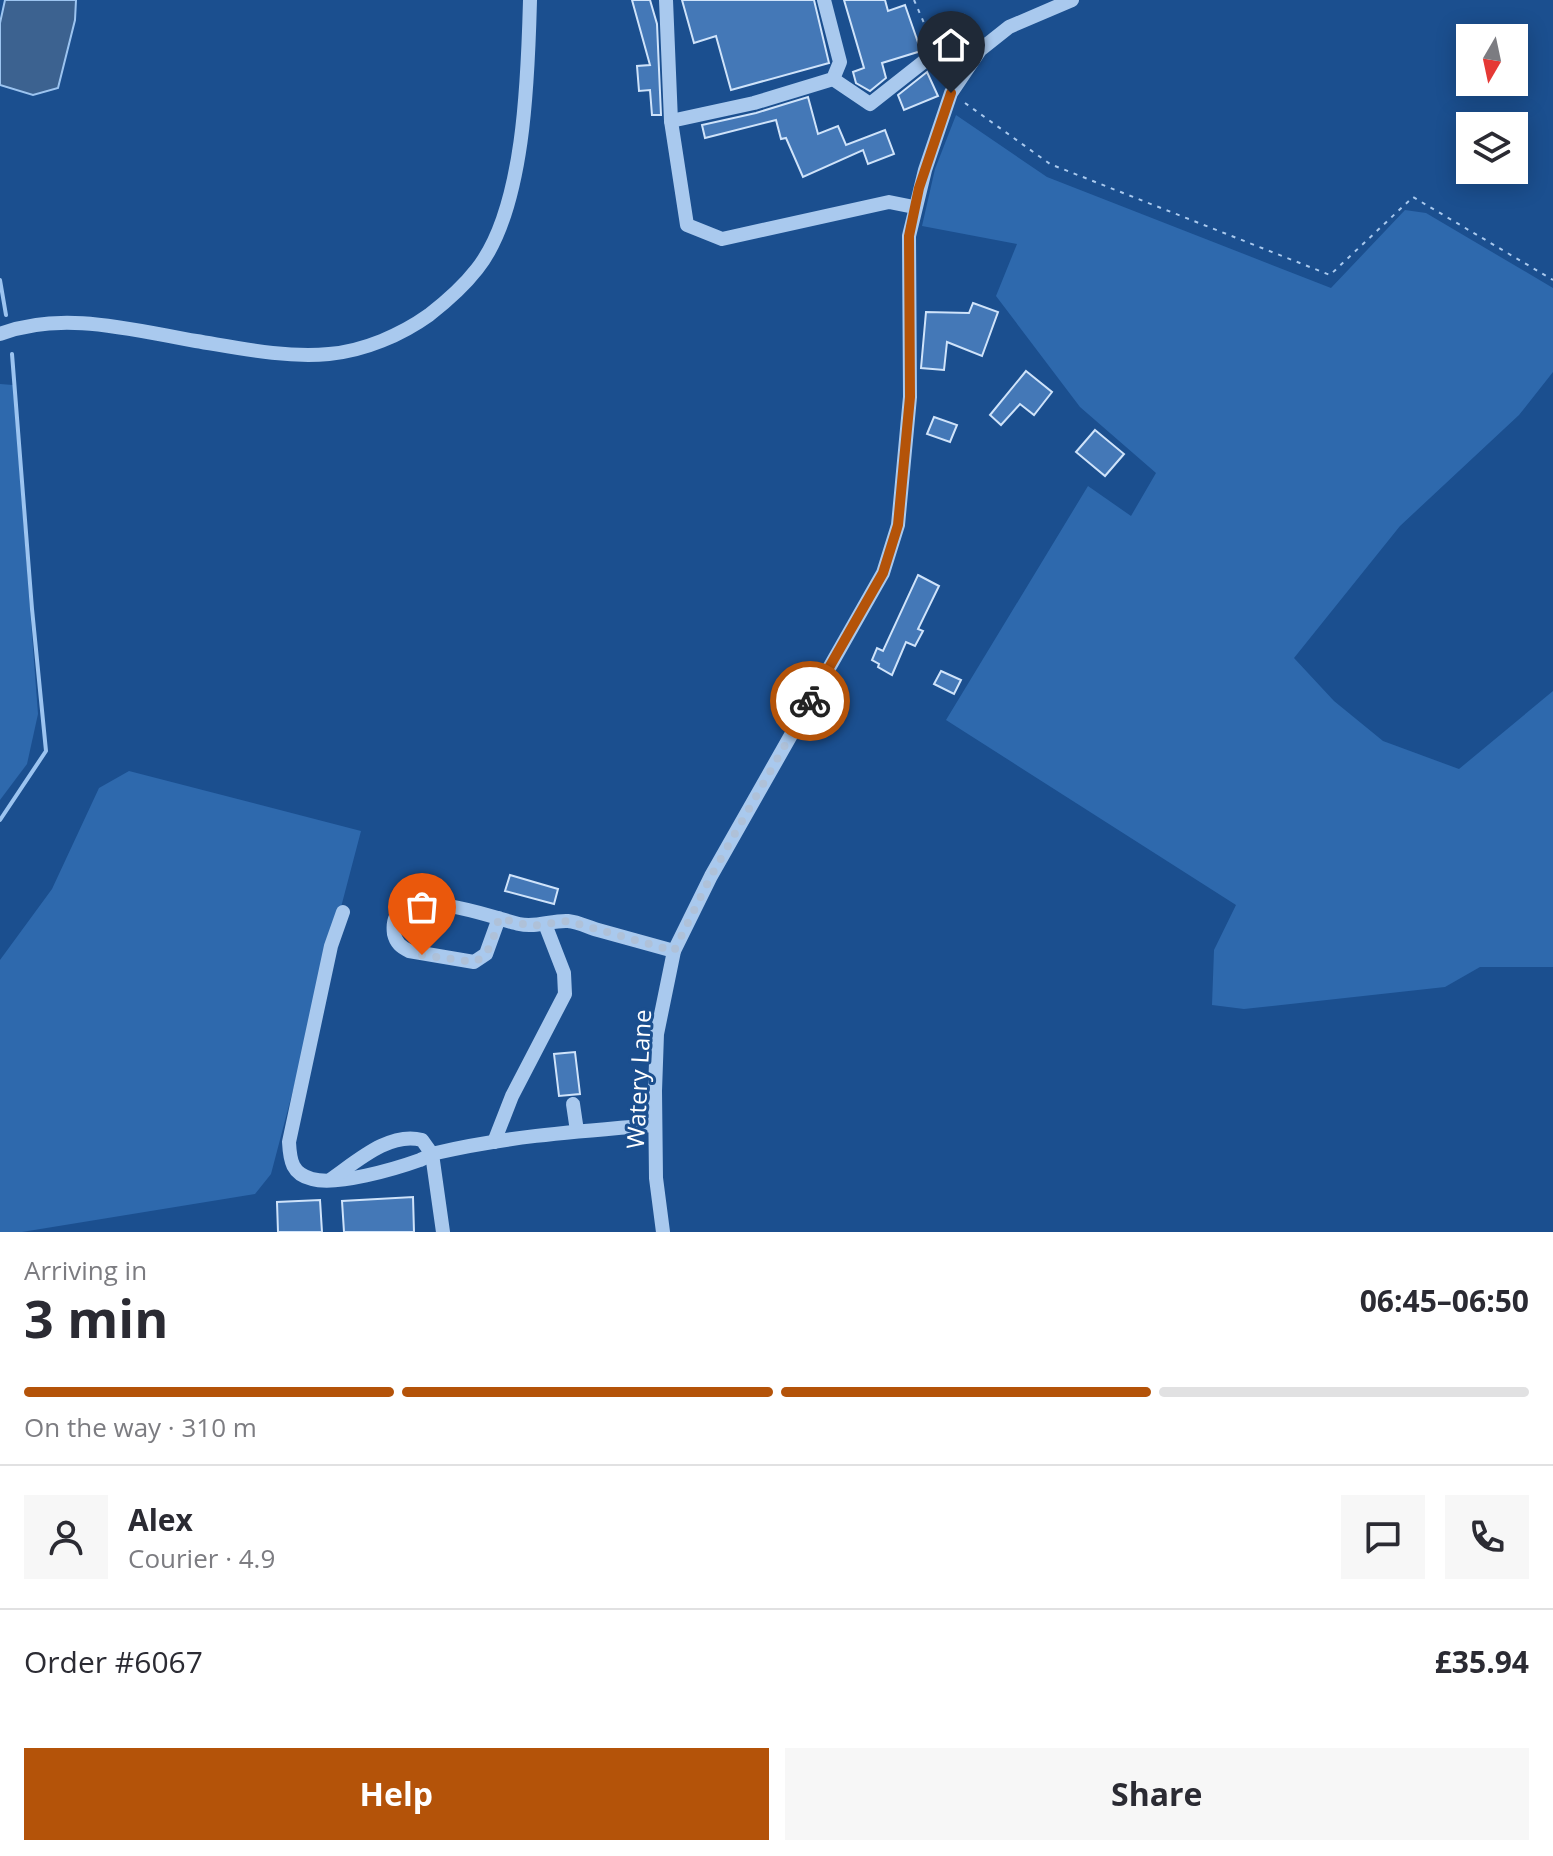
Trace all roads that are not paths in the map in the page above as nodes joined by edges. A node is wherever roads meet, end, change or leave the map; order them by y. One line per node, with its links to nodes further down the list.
1 (530, 0): 9 (street)
2 (666, 0): 7 (street)
3 (824, 0): 6 (street)
4 (1072, 0): 8 (street, Watery Lane)
5 (936, 52): 6 (street)
6 (833, 79): 7 (street)
7 (671, 121): 8 (street)
8 (914, 207): 13 (street, Watery Lane)
9 (0, 334)
10 (343, 912): 19 (street)
11 (499, 918): 11 (street); 12 (street)
12 (545, 924): 13 (street); 17 (street)
13 (674, 951): 15 (street, Watery Lane)
14 (573, 1104): 16 (street)
15 (655, 1125): 16 (street); 21 (street, Watery Lane)
16 (577, 1131): 17 (street)
17 (494, 1142): 18 (street)
18 (432, 1154): 19 (street); 19 (street); 20 (street)
19 (328, 1182)
20 (443, 1232)
21 (663, 1232)

